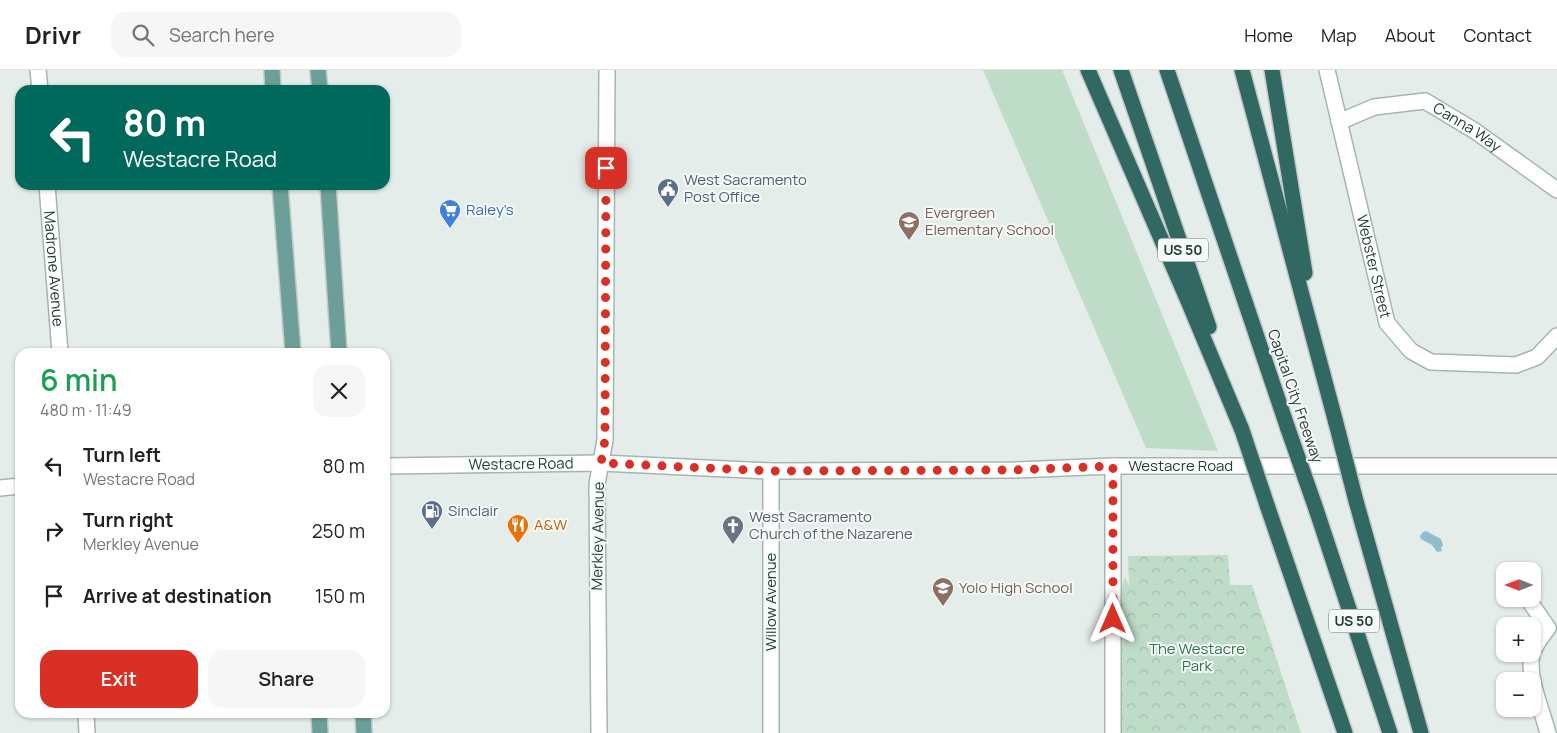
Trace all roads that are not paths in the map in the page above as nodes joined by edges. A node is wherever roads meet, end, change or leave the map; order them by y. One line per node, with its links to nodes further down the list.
1 (38, 70): 11 (street)
2 (272, 70): 12 (main road)
3 (318, 70): 13 (main road)
4 (606, 70): 25 (street, Merkley Avenue)
5 (1088, 70): 24 (highway)
6 (1122, 70): 24 (highway, US 50)
7 (1167, 70): 46 (highway, Capital City Freeway / US 50, bridge)
8 (1242, 70): 20 (highway)
9 (1272, 70): 20 (highway)
10 (1327, 70): 14 (street, Webster Street)
11 (40, 85)
12 (273, 85)
13 (320, 85)
14 (1339, 122): 18 (street, Canna Way); 19 (street, Webster Street)
15 (47, 190): 21 (street, Madrone Avenue)
16 (280, 190): 22 (main road)
17 (328, 190): 23 (main road)
18 (1557, 190)
19 (1557, 336)
20 (1316, 344): 47 (highway, bridge)
21 (60, 348)
22 (293, 348)
23 (340, 348)
24 (1242, 430): 45 (highway, US 50, bridge)
25 (601, 463): 26 (street, Westacre Road); 29 (street, Westacre Road); 42 (street, Merkley Avenue)
26 (390, 466)
27 (1113, 466): 28 (street, Westacre Road); 29 (street, Westacre Road); 44 (street)
28 (1557, 466)
29 (771, 471): 43 (street, Willow Avenue)
30 (15, 486): 31 (street)
31 (0, 488)
32 (1536, 608): 33 (street)
33 (1553, 627): 34 (street)
34 (1541, 639)
35 (1531, 662): 48 (street)
36 (86, 718): 39 (street)
37 (319, 718): 40 (main road)
38 (363, 718): 41 (main road)
39 (87, 733)
40 (320, 733)
41 (364, 733)
42 (599, 733)
43 (770, 733)
44 (1112, 733)
45 (1345, 733)
46 (1390, 733)
47 (1421, 733)
48 (1548, 733)

